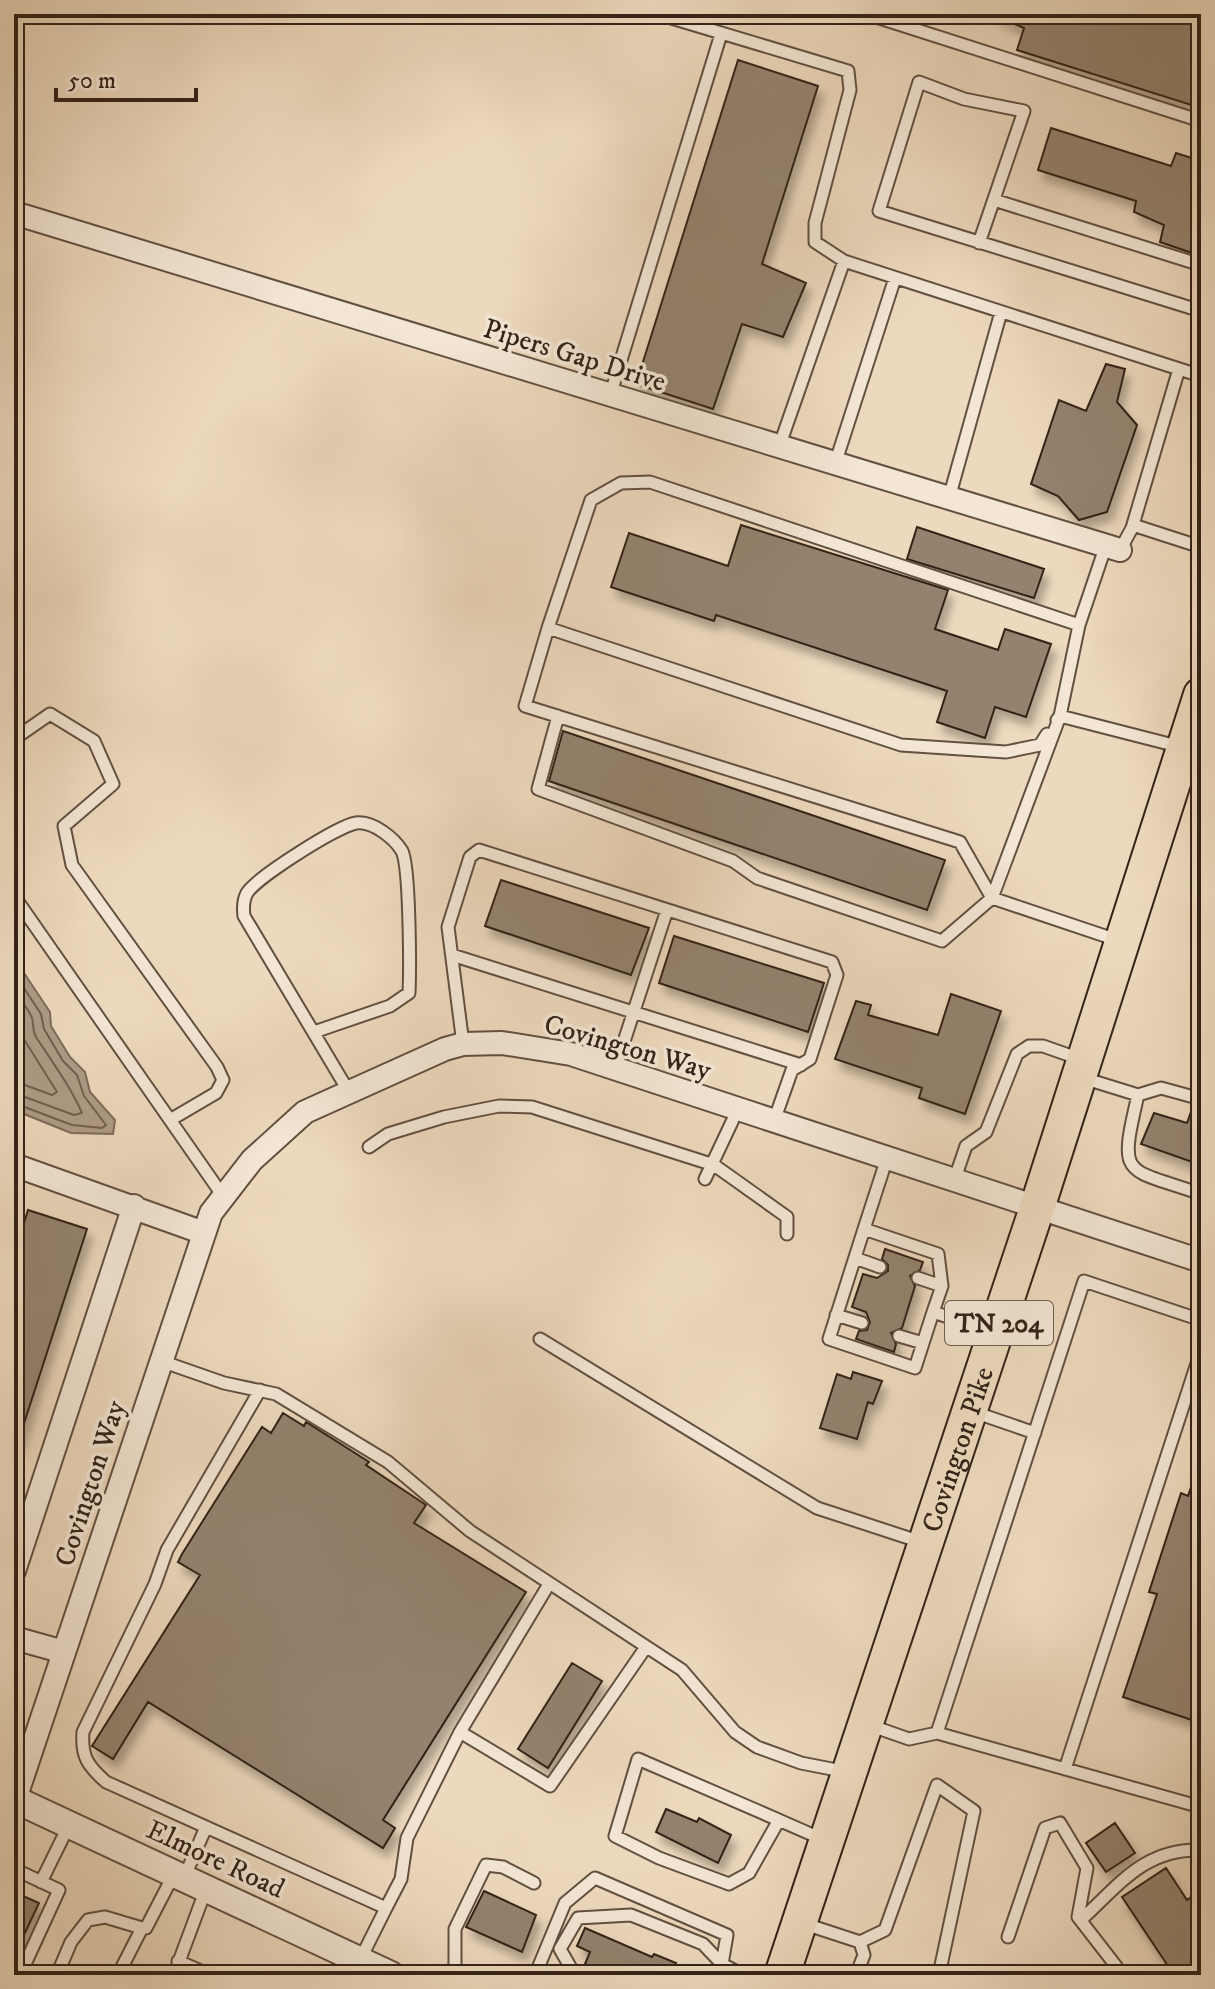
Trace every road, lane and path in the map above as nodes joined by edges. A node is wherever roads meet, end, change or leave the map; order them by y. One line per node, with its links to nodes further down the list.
1 (658, 14): 3 (lane)
2 (867, 14): 4 (lane)
3 (721, 34): 8 (lane); 15 (lane)
4 (1201, 121)
5 (994, 200): 7 (lane); 7 (lane); 9 (lane)
6 (14, 213): 15 (street, Pipers Gap Drive)
7 (979, 243): 11 (lane)
8 (844, 261): 10 (lane); 16 (lane)
9 (1201, 265)
10 (895, 278): 12 (lane); 17 (lane)
11 (1201, 311)
12 (1001, 312): 13 (lane); 18 (lane)
13 (1179, 369): 14 (lane); 19 (lane)
14 (1201, 376)
15 (610, 396): 16 (street, Pipers Gap Drive)
16 (779, 447): 17 (street, Pipers Gap Drive)
17 (835, 464): 18 (street, Pipers Gap Drive)
18 (949, 498): 21 (street, Pipers Gap Drive)
19 (1133, 525): 20 (lane); 21 (lane)
20 (1201, 547)
21 (1113, 548): 22 (lane)
22 (1079, 625): 23 (lane); 26 (lane)
23 (548, 628): 25 (lane); 26 (lane)
24 (1201, 695): 28 (main road, Covington Pike / TN 204)
25 (558, 716): 30 (lane); 30 (lane)
26 (1060, 716): 28 (lane); 30 (lane)
27 (14, 739): 44 (lane)
28 (1185, 759): 32 (main road, Covington Pike / TN 204)
29 (14, 896): 44 (lane)
30 (992, 898): 32 (lane)
31 (667, 910): 33 (lane); 34 (lane); 37 (lane)
32 (1122, 942): 38 (main road, Covington Pike / TN 204)
33 (452, 955): 34 (lane); 36 (lane)
34 (634, 1012): 37 (lane); 39 (lane)
35 (314, 1032): 35 (lane); 40 (lane)
36 (463, 1044): 39 (street, Covington Way); 40 (street, Covington Way)
37 (801, 1065): 45 (lane)
38 (1081, 1068): 41 (lane); 51 (lane); 55 (main road, Covington Pike / TN 204)
39 (615, 1069): 43 (street, Covington Way)
40 (349, 1092): 53 (street, Covington Way)
41 (1138, 1095): 42 (lane); 52 (lane)
42 (1201, 1099)
43 (738, 1109): 45 (street, Covington Way); 49 (lane)
44 (170, 1120): 53 (lane)
45 (774, 1121): 47 (street, Covington Way)
46 (369, 1147): 49 (lane)
47 (887, 1158): 51 (street, Covington Way); 56 (lane)
48 (14, 1165): 54 (street)
49 (714, 1165): 50 (lane); 58 (lane)
50 (705, 1179)
51 (954, 1181): 55 (street, Covington Way)
52 (1201, 1194)
53 (223, 1196): 57 (street, Covington Way)
54 (134, 1206): 57 (street); 78 (street)
55 (1037, 1208): 60 (street, Covington Way); 68 (main road, Covington Pike / TN 204)
56 (864, 1229): 59 (lane); 63 (lane)
57 (204, 1233): 73 (street, Covington Way)
58 (787, 1234)
59 (855, 1258): 61 (lane); 65 (lane)
60 (1201, 1261)
61 (880, 1267)
62 (918, 1278): 63 (lane)
63 (942, 1286): 64 (lane)
64 (933, 1312): 68 (lane); 71 (lane)
65 (836, 1315): 67 (lane); 71 (lane)
66 (1201, 1320): 76 (lane)
67 (862, 1323)
68 (995, 1333): 75 (main road, Covington Pike / TN 204)
69 (899, 1336): 71 (lane)
70 (540, 1339): 77 (lane)
71 (923, 1343)
72 (1201, 1351): 86 (lane)
73 (161, 1361): 74 (lane); 82 (street, Covington Way)
74 (260, 1390): 79 (lane); 92 (lane)
75 (969, 1410): 76 (lane); 77 (main road, Covington Pike / TN 204)
76 (1035, 1433): 85 (lane)
77 (925, 1543): 83 (main road, Covington Pike / TN 204)
78 (14, 1571)
79 (549, 1584): 81 (lane); 84 (lane)
80 (14, 1638): 82 (street)
81 (646, 1647): 84 (lane); 87 (lane)
82 (64, 1652): 88 (street, Covington Way)
83 (865, 1724): 85 (lane); 87 (main road, Covington Pike / TN 204)
84 (460, 1732): 99 (lane)
85 (937, 1733): 86 (lane)
86 (1065, 1769): 89 (lane)
87 (848, 1773): 93 (main road, Covington Pike / TN 204)
88 (14, 1799): 91 (street, Elmore Road)
89 (1201, 1807)
90 (779, 1820): 90 (lane); 93 (lane)
91 (69, 1824): 96 (street, Elmore Road); 97 (lane)
92 (206, 1827): 96 (lane); 99 (lane)
93 (827, 1841): 101 (main road, Covington Pike / TN 204)
94 (1201, 1850): 100 (lane)
95 (14, 1869): 97 (lane)
96 (188, 1880): 102 (lane); 105 (street, Elmore Road); 106 (lane)
97 (41, 1882): 109 (lane)
98 (534, 1883): 115 (lane)
99 (386, 1908): 105 (lane)
100 (1081, 1920): 103 (lane); 121 (lane)
101 (799, 1922): 104 (lane); 118 (main road, Covington Pike / TN 204)
102 (142, 1928): 110 (lane); 111 (lane)
103 (1008, 1937)
104 (860, 1942): 119 (lane); 120 (lane)
105 (360, 1960): 114 (street, Elmore Road)
106 (178, 1961): 112 (lane); 113 (lane)
107 (719, 1970): 108 (lane); 116 (lane); 117 (lane)
108 (537, 1974)
109 (20, 1975)
110 (57, 1975)
111 (118, 1975)
112 (174, 1975)
113 (210, 1975)
114 (391, 1975)
115 (451, 1975)
116 (584, 1975)
117 (743, 1975)
118 (782, 1975)
119 (856, 1975)
120 (952, 1975)
121 (1106, 1975)

